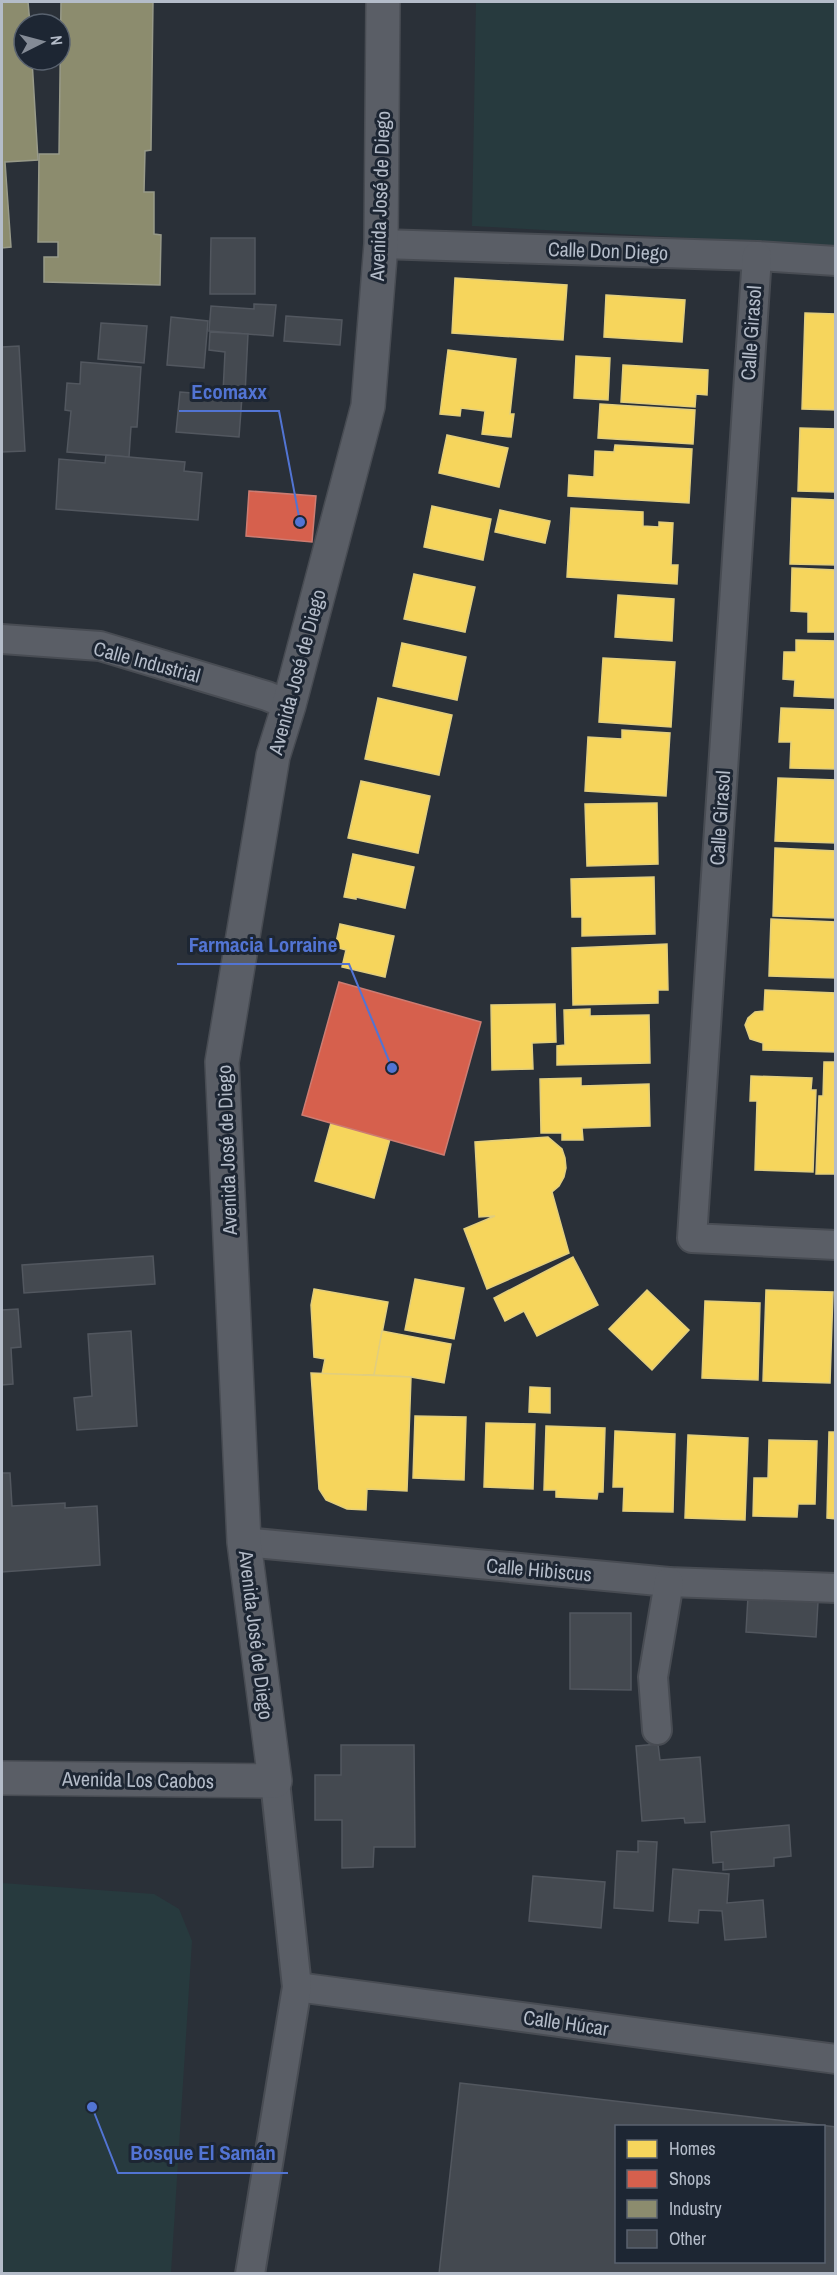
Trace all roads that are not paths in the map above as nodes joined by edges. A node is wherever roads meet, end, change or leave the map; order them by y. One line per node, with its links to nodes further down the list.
1 (383, 2): 2 (street, Avenida José de Diego)
2 (381, 244): 3 (street, Calle Don Diego); 6 (street, Avenida José de Diego)
3 (757, 256): 4 (street, Calle Don Diego); 7 (street, Calle Girasol)
4 (836, 261)
5 (2, 639): 6 (street, Calle Industrial)
6 (289, 705): 8 (street, Avenida José de Diego)
7 (836, 1245)
8 (244, 1542): 9 (street, Calle Hibiscus); 13 (street, Avenida José de Diego)
9 (669, 1582): 10 (street, Calle Hibiscus); 11 (street)
10 (836, 1588)
11 (657, 1730)
12 (2, 1778): 13 (street, Avenida Los Caobos)
13 (275, 1781): 14 (street, Avenida José de Diego)
14 (297, 1987): 15 (street, Calle Húcar); 16 (street, Avenida José de Diego)
15 (836, 2059)
16 (250, 2274)

